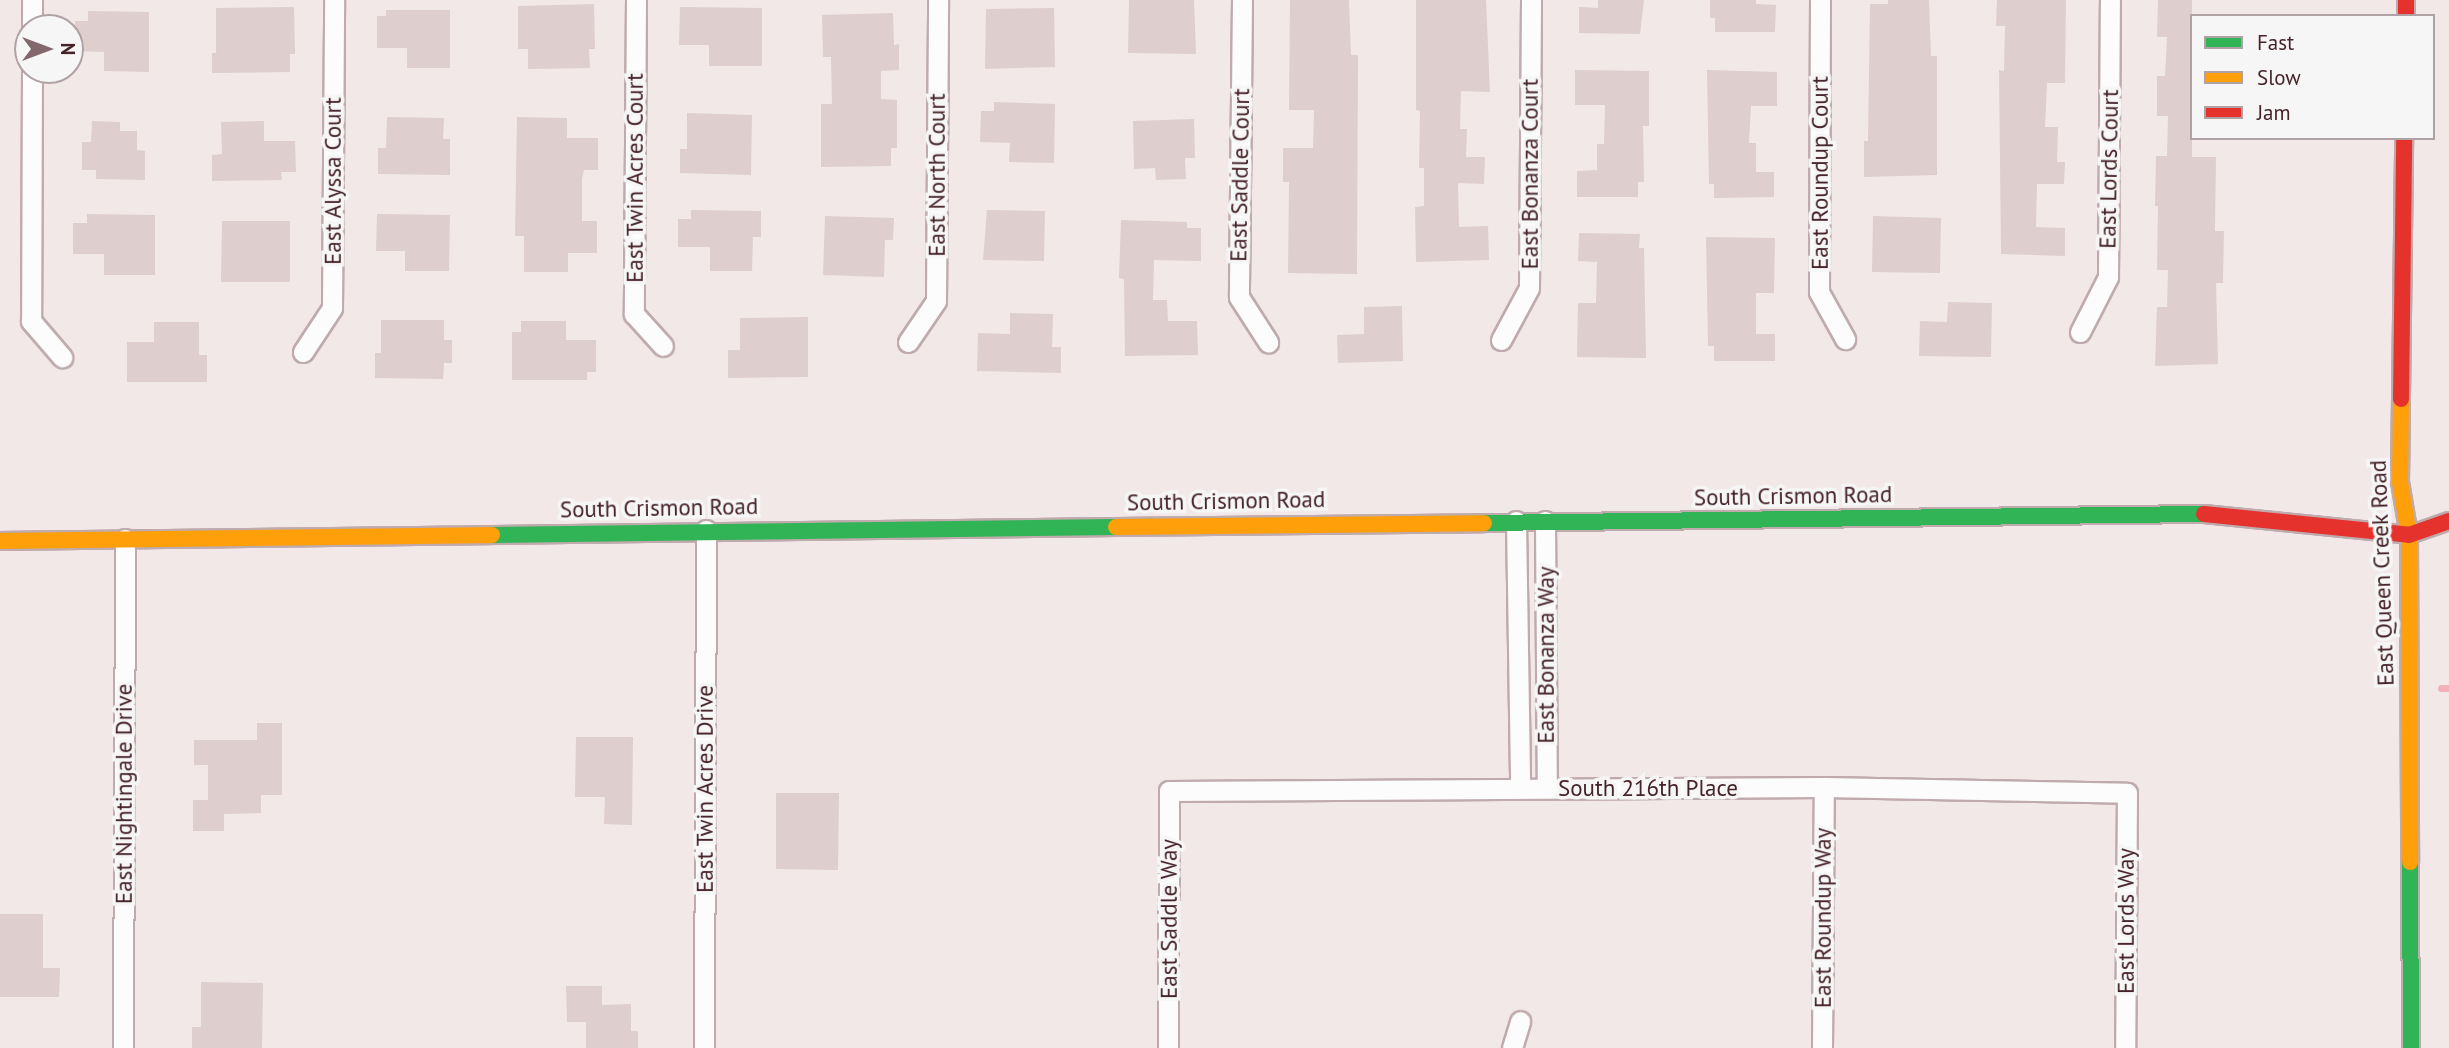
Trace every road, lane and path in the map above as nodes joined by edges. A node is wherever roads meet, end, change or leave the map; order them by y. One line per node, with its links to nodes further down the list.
1 (334, 0): 16 (street, East Alyssa Court)
2 (636, 0): 15 (street, East Twin Acres Court)
3 (938, 0): 13 (street, East North Court)
4 (1242, 0): 14 (street, East Saddle Court)
5 (1531, 0): 12 (street, East Bonanza Court)
6 (1820, 0): 11 (street, East Roundup Court)
7 (2110, 0): 10 (street, East Lords Court)
8 (32, 84): 17 (street)
9 (2404, 140): 22 (street, East Queen Creek Road)
10 (2080, 332)
11 (1845, 339)
12 (1501, 340)
13 (908, 342)
14 (1268, 342)
15 (663, 346)
16 (303, 352)
17 (62, 357)
18 (1516, 521): 19 (street, South Crismon Road); 21 (street, South Crismon Road); 26 (street, East Bonanza Way)
19 (1545, 521): 22 (street, South Crismon Road); 27 (street, East Bonanza Way)
20 (2449, 521): 22 (street, South Crismon Road)
21 (706, 530): 23 (street, South Crismon Road); 32 (street, East Twin Acres Drive)
22 (2409, 535): 37 (street, East Queen Creek Road)
23 (125, 539): 24 (street, South Crismon Road); 31 (street, East Nightingale Drive)
24 (0, 541)
25 (1824, 787): 27 (street, South 216th Place); 29 (street, South 216th Place); 35 (street, East Roundup Way)
26 (1520, 788): 27 (street, South 216th Place); 28 (street, South 216th Place)
27 (1546, 788)
28 (1169, 791): 33 (street, East Saddle Way)
29 (2127, 793): 36 (street, East Lords Way)
30 (1520, 1021): 34 (street)
31 (123, 1048)
32 (704, 1048)
33 (1168, 1048)
34 (1512, 1048)
35 (1822, 1048)
36 (2125, 1048)
37 (2411, 1048)

